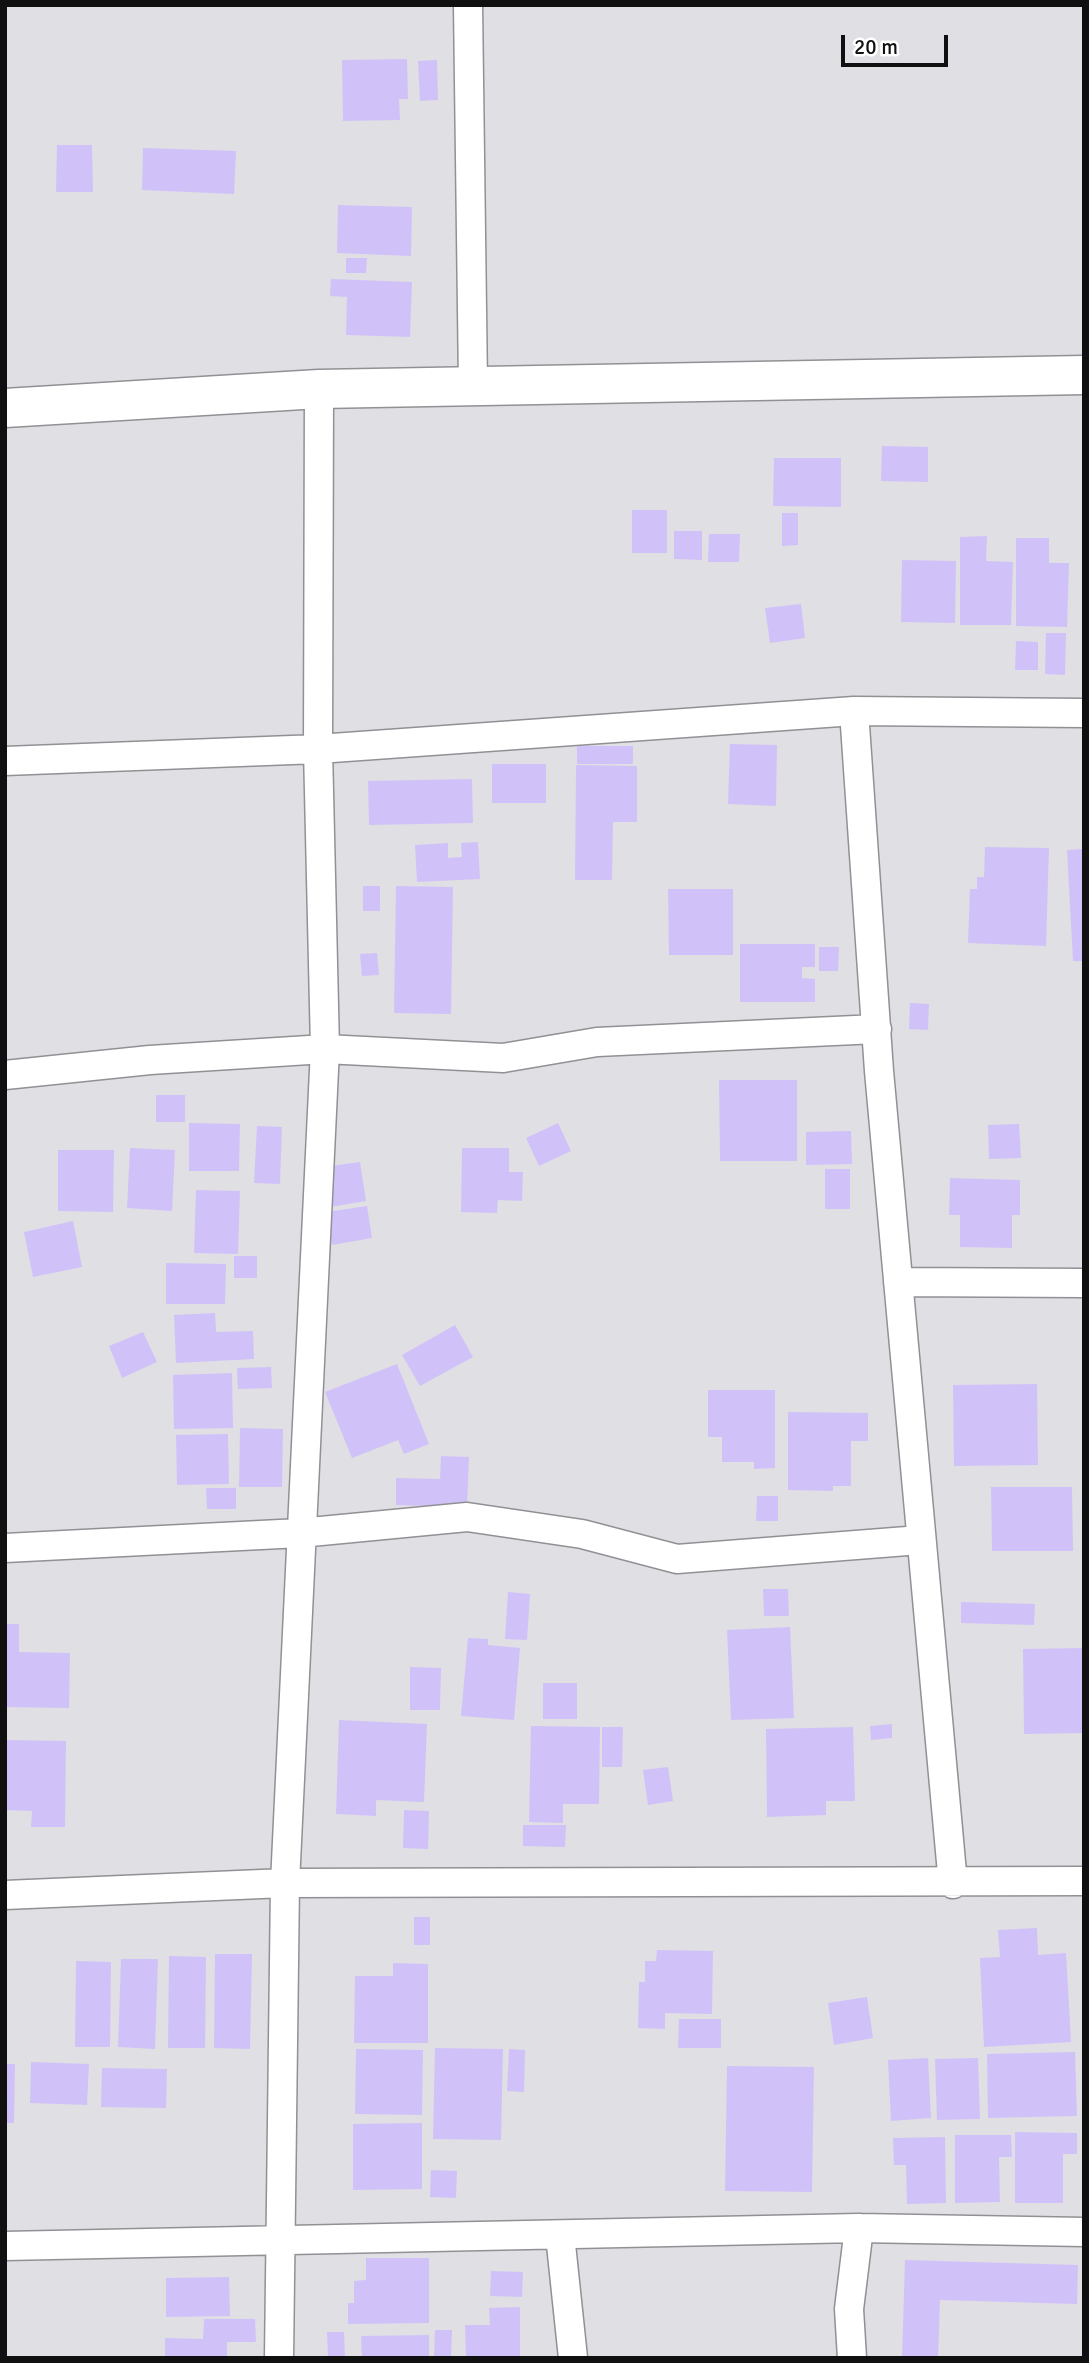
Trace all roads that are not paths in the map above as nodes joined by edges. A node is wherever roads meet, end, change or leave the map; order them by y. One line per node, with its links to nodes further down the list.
1 (468, 5): 3 (street)
2 (1084, 375): 3 (main road)
3 (473, 386): 4 (main road)
4 (319, 389): 5 (main road); 8 (street)
5 (5, 408)
6 (854, 711): 7 (street); 8 (street); 10 (street)
7 (1084, 713)
8 (318, 749): 9 (street); 11 (street)
9 (5, 761)
10 (877, 1029): 11 (street); 13 (street)
11 (325, 1049): 12 (street); 15 (street)
12 (5, 1075)
13 (898, 1282): 14 (street); 16 (street)
14 (1084, 1283)
15 (300, 1533): 16 (street); 17 (street); 19 (street)
16 (920, 1540): 20 (street)
17 (5, 1548)
18 (1084, 1881): 20 (street)
19 (285, 1883): 20 (street); 21 (street); 25 (street)
20 (953, 1884)
21 (5, 1895)
22 (859, 2228): 23 (street); 24 (street); 29 (street)
23 (1084, 2232)
24 (560, 2235): 25 (street); 28 (street)
25 (279, 2240): 26 (street); 27 (street)
26 (5, 2246)
27 (279, 2358)
28 (573, 2358)
29 (852, 2358)

